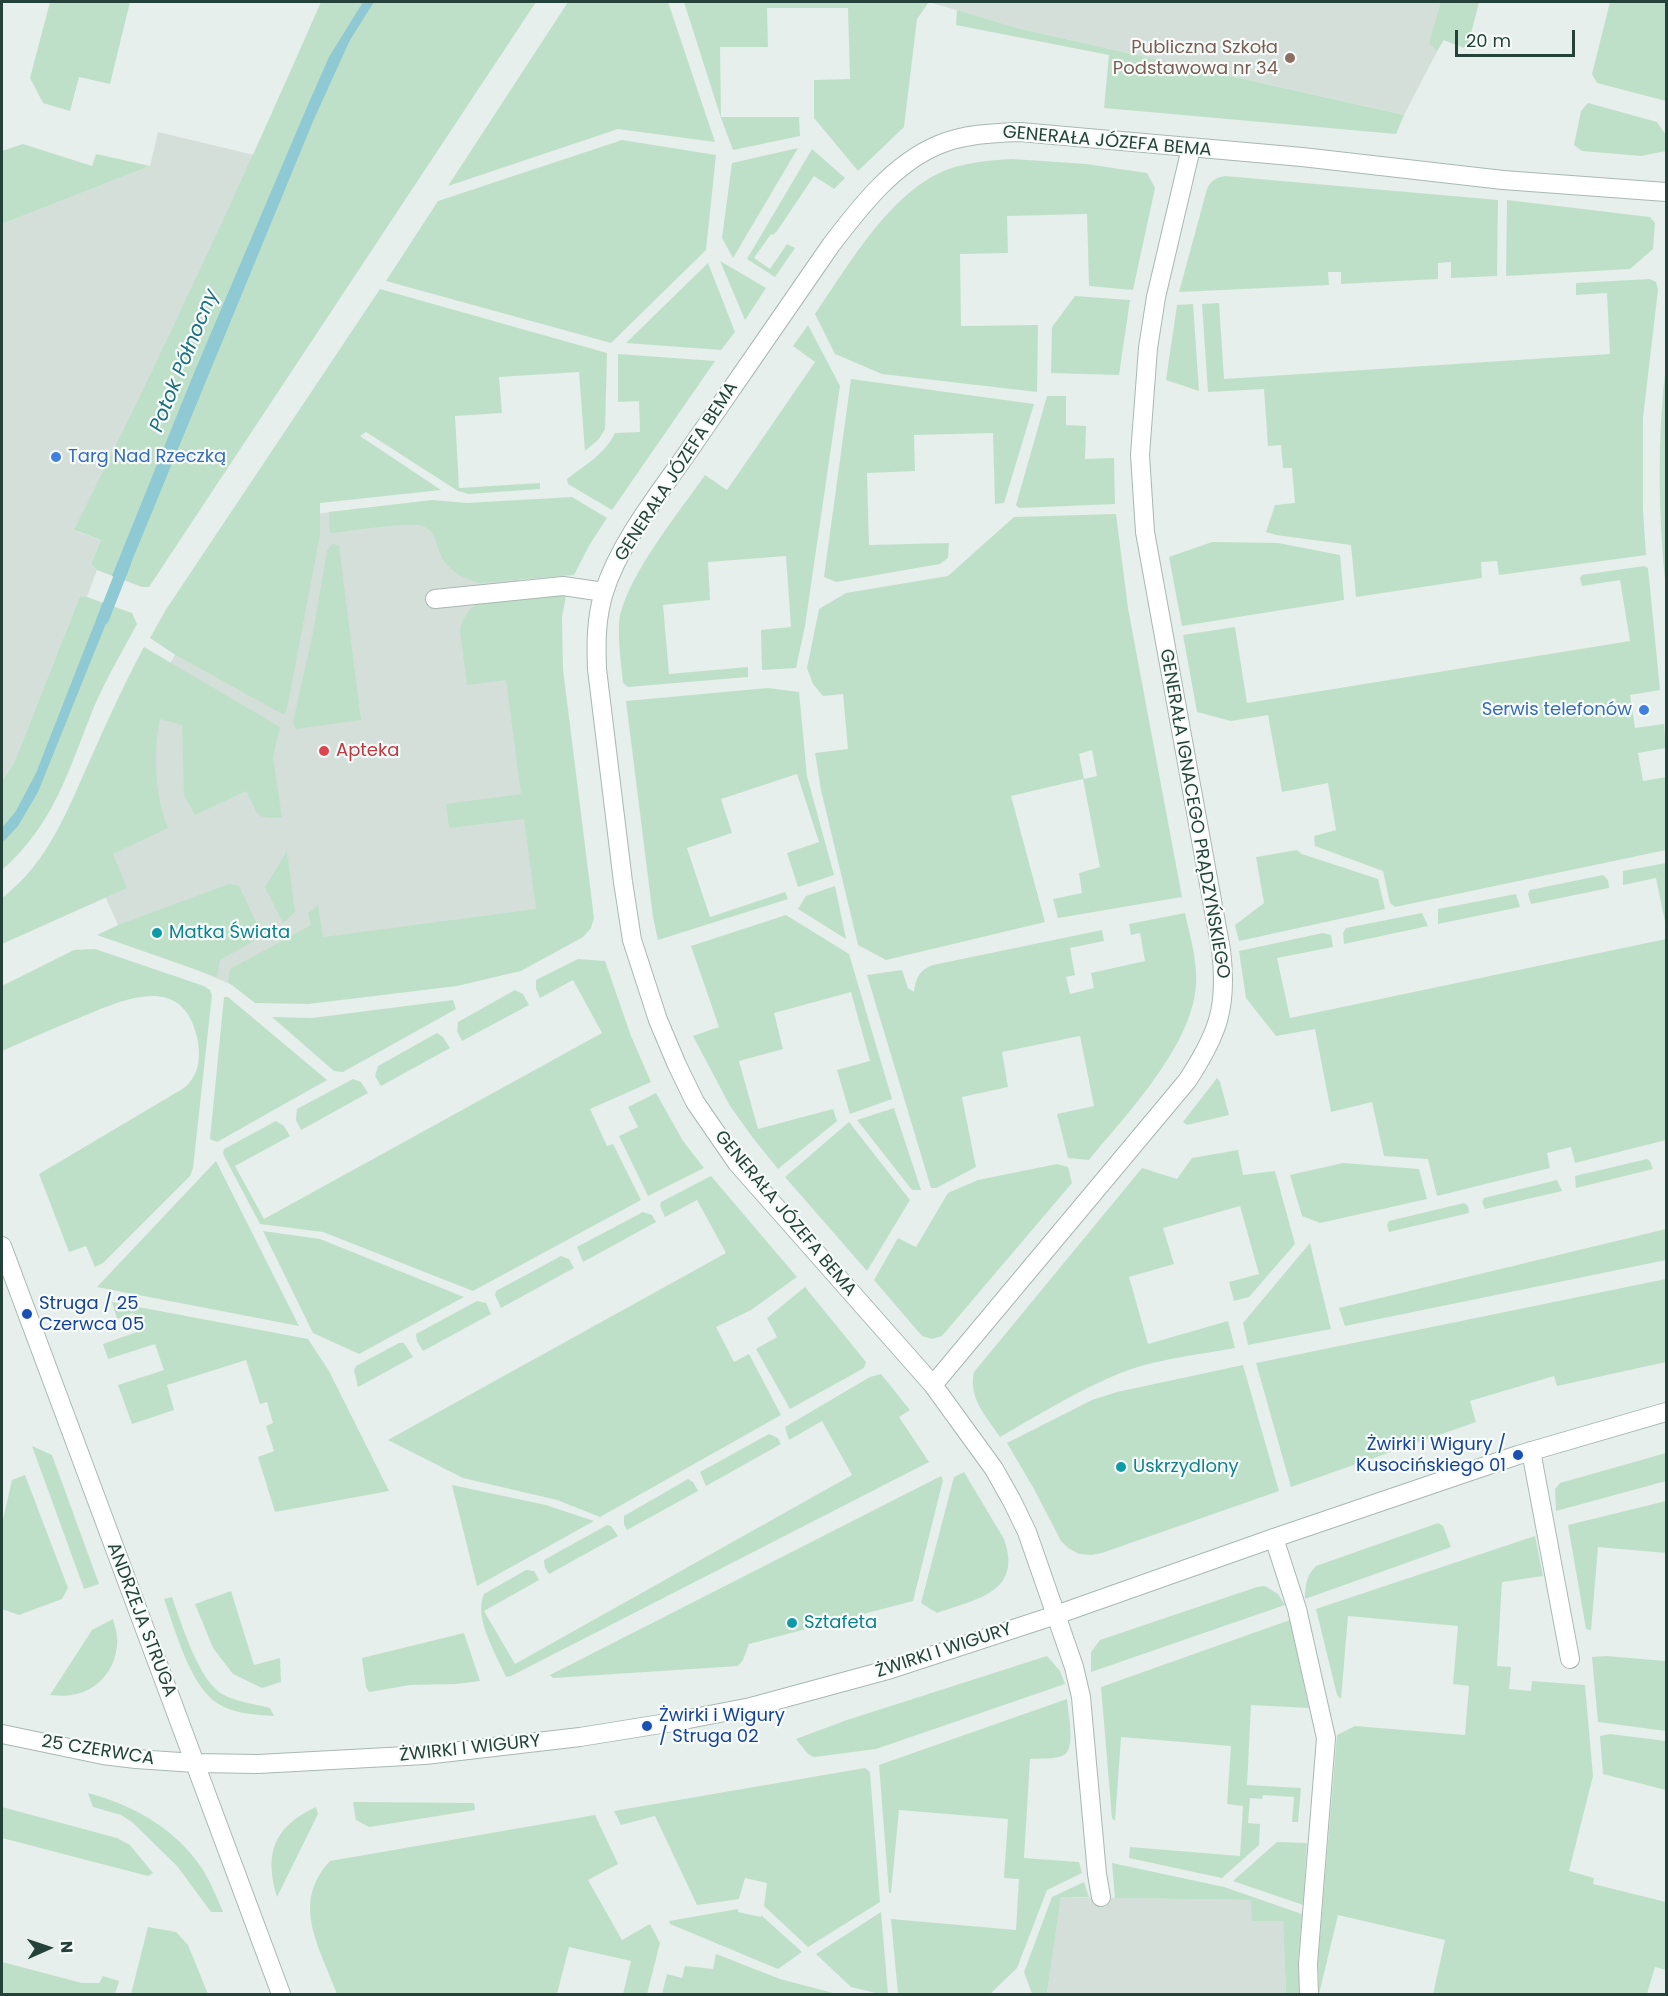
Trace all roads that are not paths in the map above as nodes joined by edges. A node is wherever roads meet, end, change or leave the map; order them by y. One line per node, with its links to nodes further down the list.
1 (1191, 148): 2 (street, GENERAŁA JÓZEFA BEMA); 3 (street, GENERAŁA JÓZEFA BEMA); 6 (street, GENERAŁA IGNACEGO PRĄDZYŃSKIEGO)
2 (1666, 192)
3 (604, 592): 4 (street); 6 (street, GENERAŁA JÓZEFA BEMA)
4 (435, 599)
5 (2, 1246): 13 (street, ANDRZEJA STRUGA)
6 (933, 1385): 10 (street, GENERAŁA JÓZEFA BEMA)
7 (1666, 1412): 8 (street, ŻWIRKI I WIGURY)
8 (1531, 1451): 9 (street, ŻWIRKI I WIGURY); 11 (street)
9 (1274, 1538): 10 (street, ŻWIRKI I WIGURY); 16 (street)
10 (1056, 1615): 13 (street, ŻWIRKI I WIGURY); 14 (street, GENERAŁA JÓZEFA BEMA)
11 (1570, 1659)
12 (2, 1734): 13 (street, 25 CZERWCA)
13 (195, 1763): 15 (street, ANDRZEJA STRUGA)
14 (1101, 1898)
15 (281, 1995)
16 (1309, 1995)

